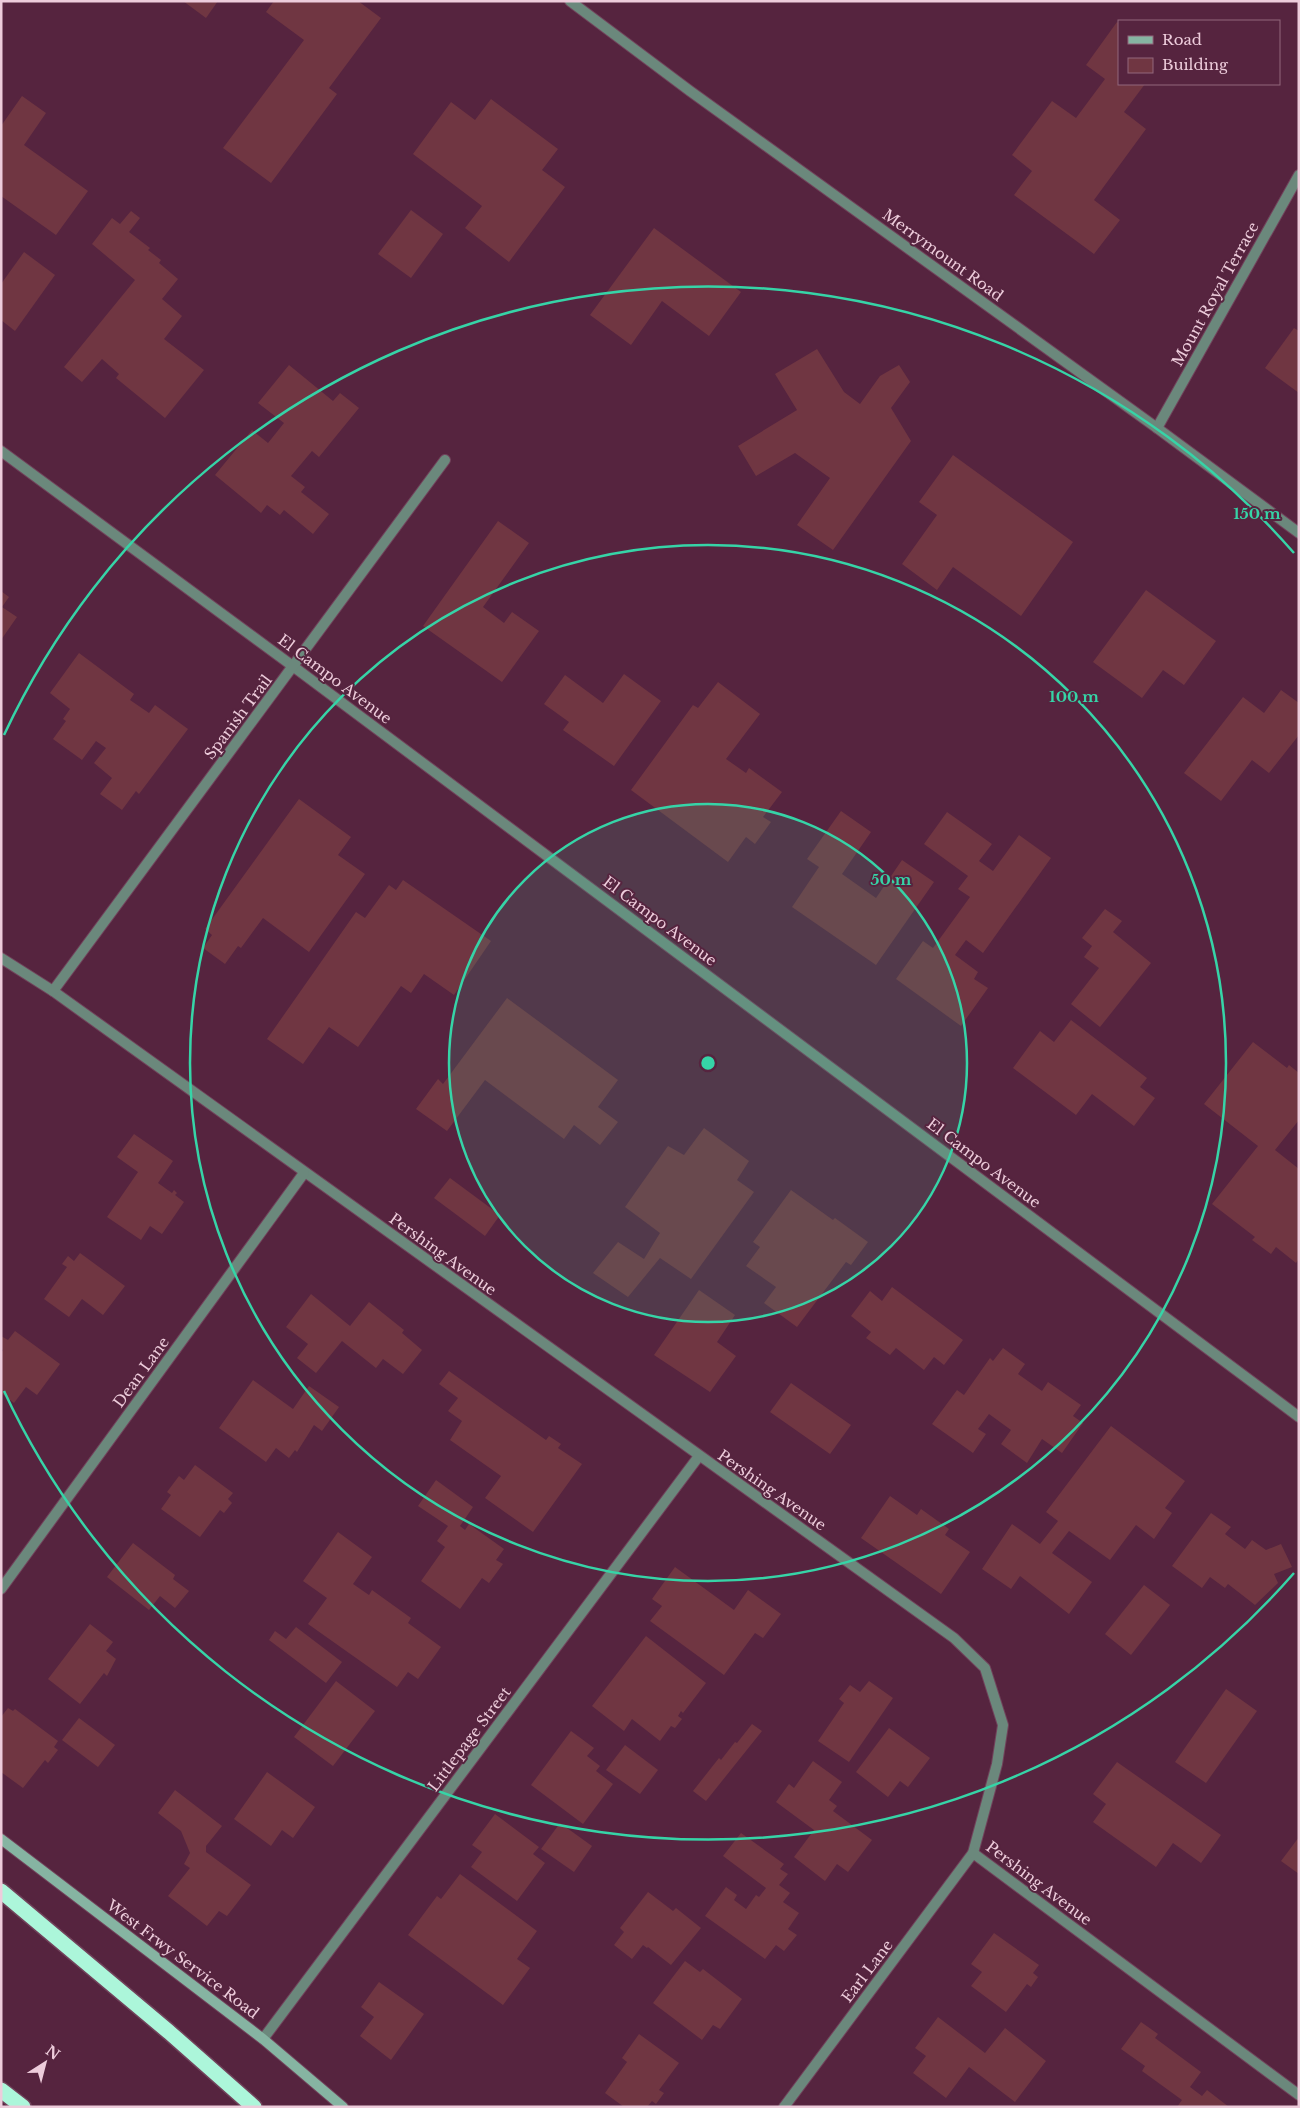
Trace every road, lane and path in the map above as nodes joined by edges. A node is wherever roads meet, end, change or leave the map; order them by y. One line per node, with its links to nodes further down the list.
1 (570, 1): 3 (street, Merrymount Road)
2 (1299, 175): 3 (street, Mount Royal Terrace)
3 (1157, 428): 6 (street, Merrymount Road)
4 (1, 451): 7 (street, El Campo Avenue)
5 (445, 460): 7 (street, Spanish Trail)
6 (1299, 533)
7 (294, 666): 9 (street, Spanish Trail); 11 (street, El Campo Avenue)
8 (1, 958): 9 (street, Pershing Avenue)
9 (53, 991): 10 (street, Pershing Avenue)
10 (304, 1173): 12 (street, Pershing Avenue); 13 (street, Dean Lane)
11 (1299, 1417)
12 (699, 1456): 15 (street, Pershing Avenue); 17 (street, Littlepage Street)
13 (1, 1588)
14 (1, 1839): 17 (main road, West Frwy Service Road)
15 (973, 1853): 19 (street, Pershing Avenue); 23 (street, Earl Lane)
16 (1, 1891): 21 (highway)
17 (263, 2039): 22 (main road, West Frwy Service Road)
18 (1, 2090): 20 (highway)
19 (1299, 2095)
20 (23, 2107)
21 (254, 2107)
22 (343, 2107)
23 (784, 2107)

